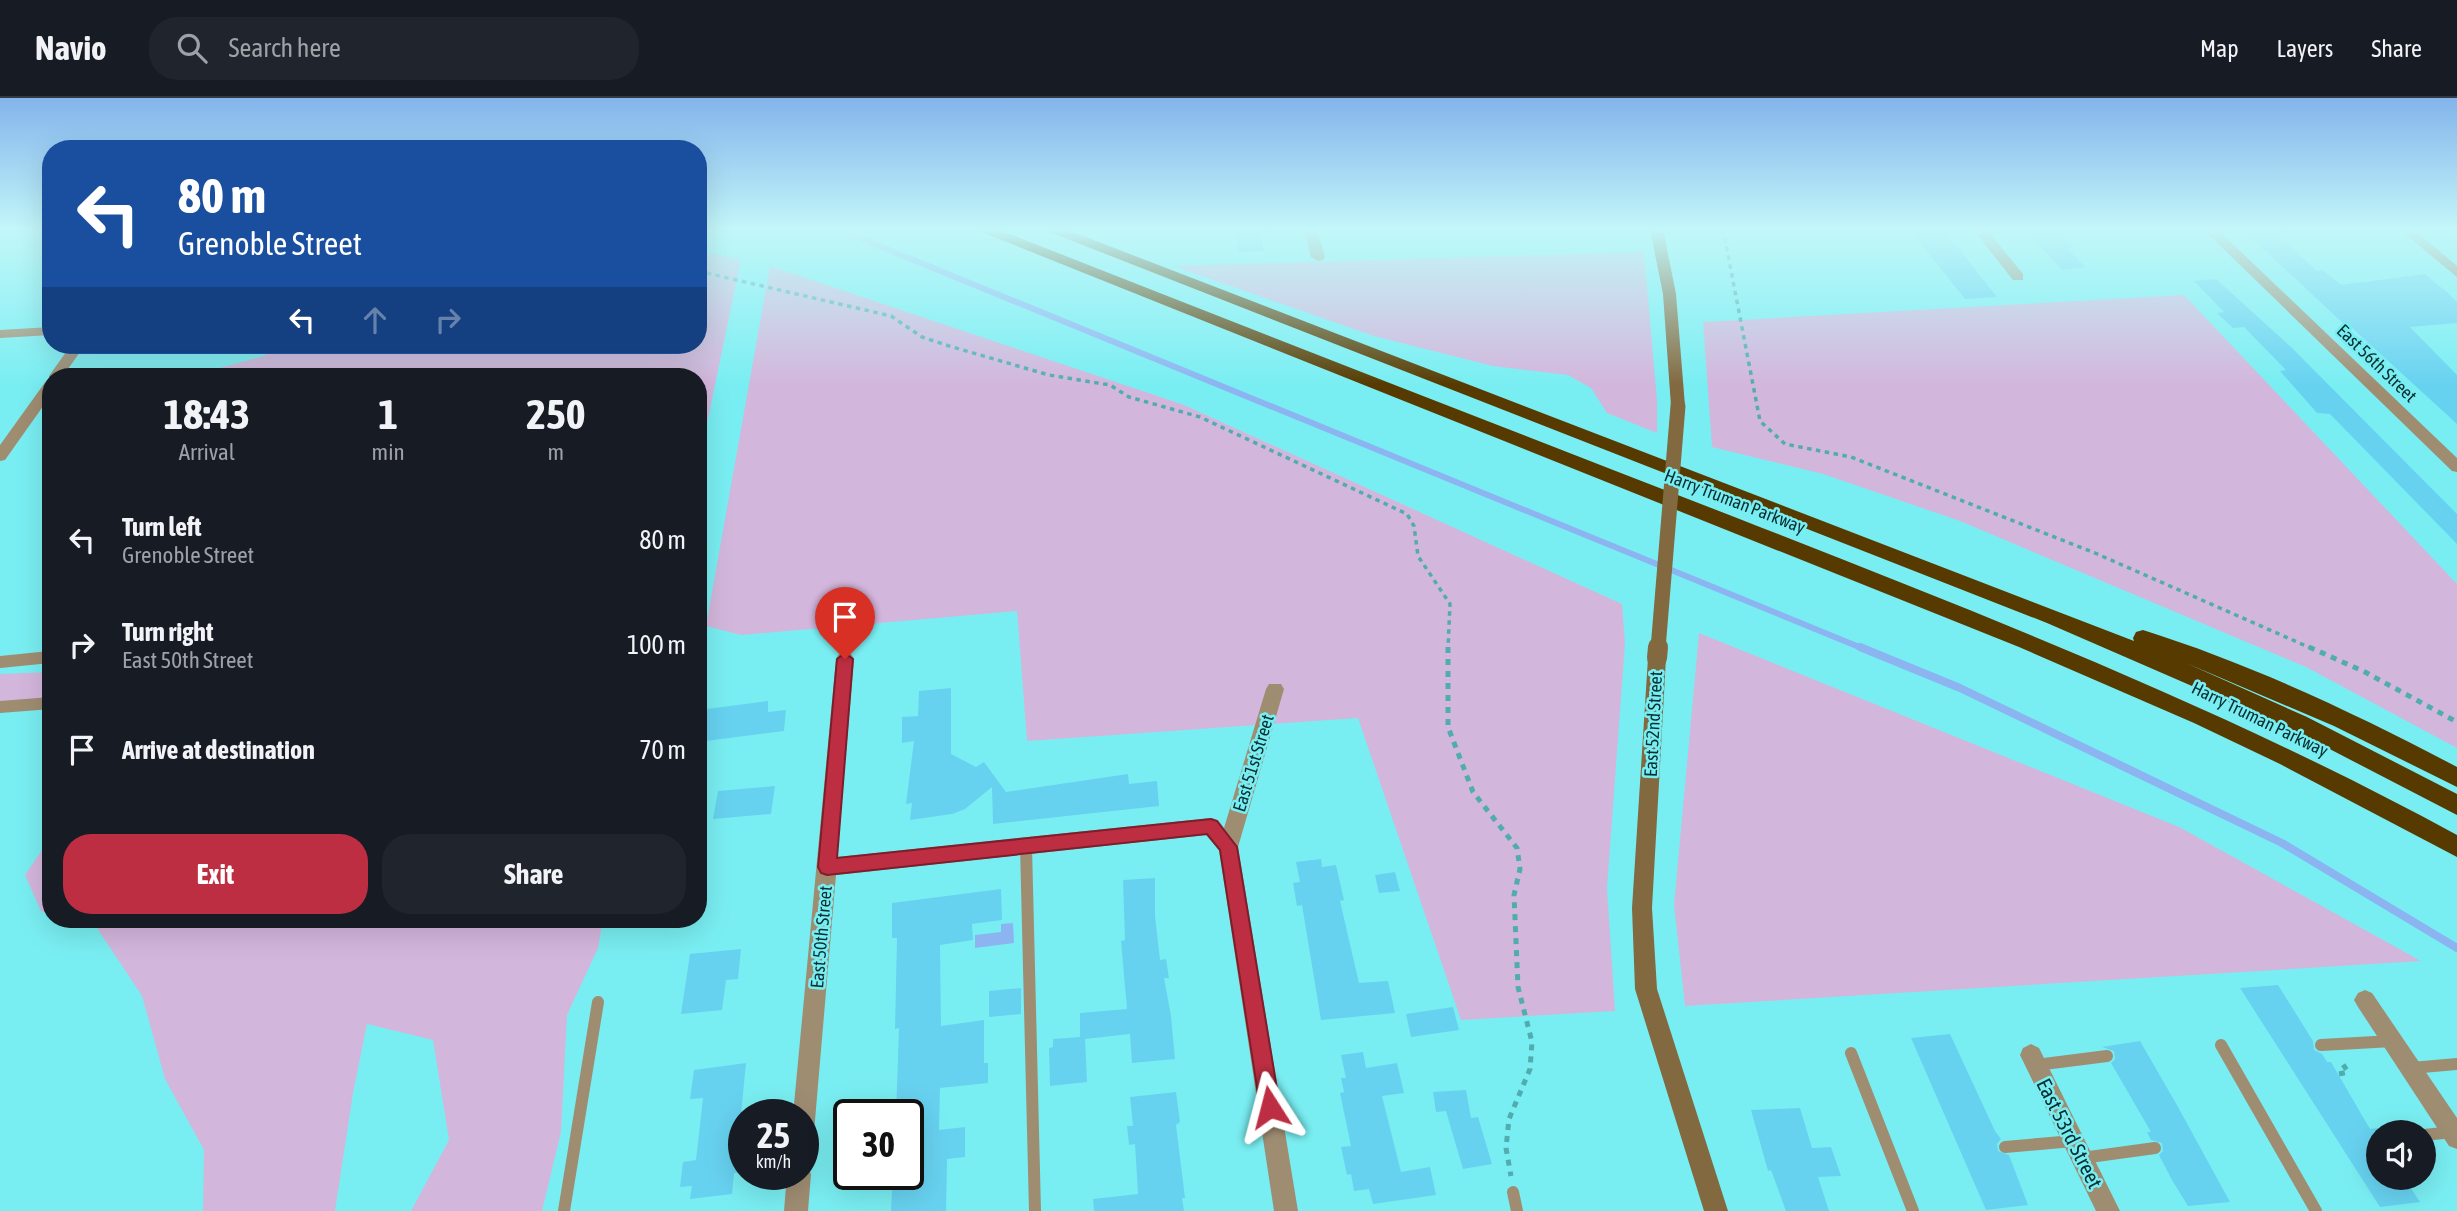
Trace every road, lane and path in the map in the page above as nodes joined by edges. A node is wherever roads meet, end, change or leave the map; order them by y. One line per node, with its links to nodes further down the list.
1 (741, 281): 45 (path)
2 (1104, 281): 9 (highway)
3 (1114, 281): 9 (highway, Harry Truman Parkway)
4 (1184, 281): 14 (highway, Harry Truman Parkway)
5 (1667, 281): 51 (main road, East 52nd Street, bridge)
6 (1733, 281): 21 (path)
7 (2263, 281): 13 (street, East 56th Street)
8 (42, 332): 10 (street)
9 (1243, 332): 25 (highway, Harry Truman Parkway)
10 (0, 334)
11 (42, 397): 12 (street)
12 (0, 456)
13 (2457, 467)
14 (1966, 582): 22 (highway); 23 (highway, Harry Truman Parkway)
15 (42, 658): 17 (lane)
16 (845, 659): 27 (street, East 50th Street)
17 (0, 662)
18 (1275, 689): 26 (street, East 51st Street)
19 (42, 704): 20 (lane)
20 (0, 707)
21 (2457, 722)
22 (2457, 778)
23 (2457, 805)
24 (1026, 846): 26 (street); 27 (street); 48 (lane)
25 (2457, 846)
26 (1228, 847): 49 (street, East 51st Street)
27 (827, 867): 38 (street, East 50th Street)
28 (2365, 1000): 30 (street)
29 (598, 1002): 46 (lane)
30 (2393, 1041): 32 (lane); 37 (street)
31 (2221, 1045): 54 (lane)
32 (2321, 1045)
33 (1851, 1054): 52 (lane)
34 (2107, 1056): 35 (lane)
35 (2033, 1060): 43 (street, East 53rd Street)
36 (2457, 1065): 37 (lane)
37 (2410, 1068): 40 (street)
38 (806, 1099)
39 (2436, 1135): 40 (lane)
40 (2455, 1135)
41 (2005, 1147): 43 (lane)
42 (2155, 1148): 43 (lane)
43 (2078, 1149): 53 (street, East 53rd Street)
44 (798, 1190): 47 (street)
45 (1513, 1192): 50 (lane)
46 (564, 1211)
47 (796, 1211)
48 (1035, 1211)
49 (1286, 1211)
50 (1517, 1211)
51 (1716, 1211)
52 (1913, 1211)
53 (2108, 1211)
54 (2316, 1211)

